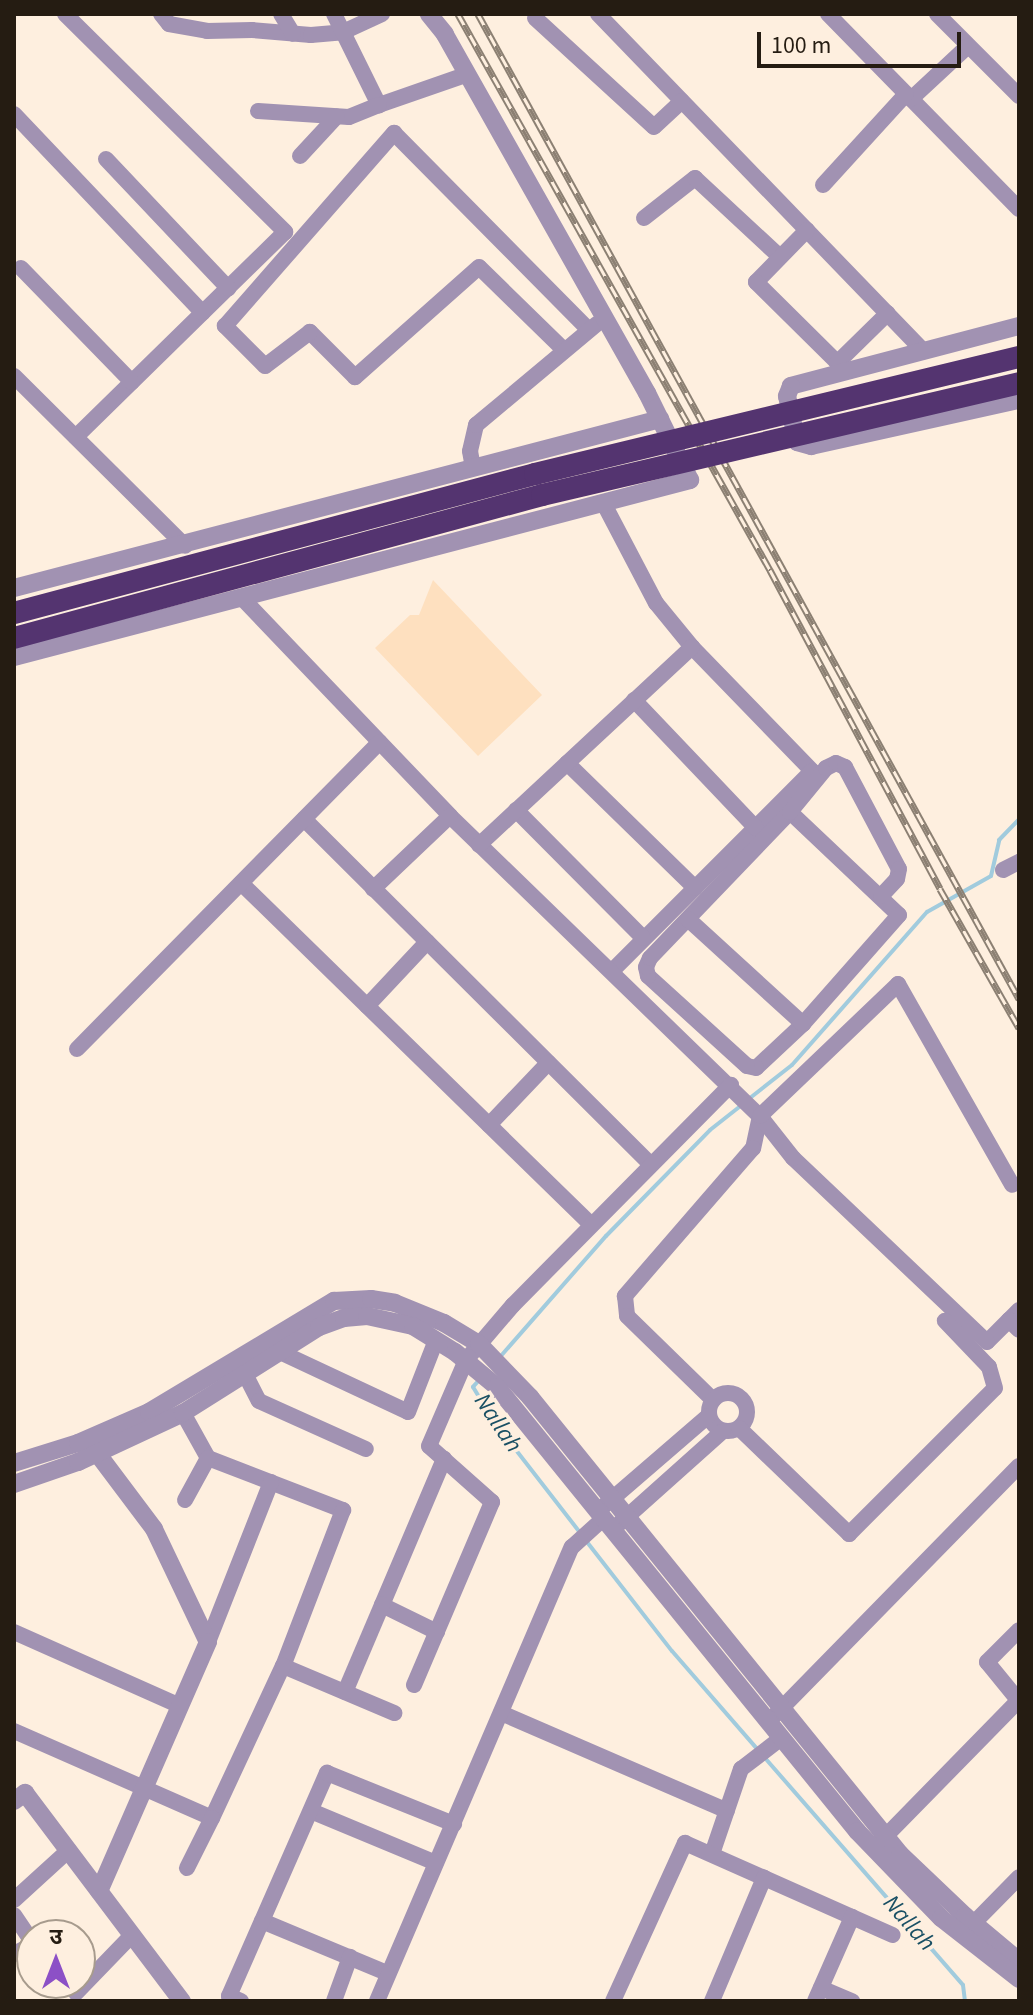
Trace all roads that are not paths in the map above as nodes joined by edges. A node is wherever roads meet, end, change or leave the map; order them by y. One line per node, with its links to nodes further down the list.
1 (65, 14): 32 (street)
2 (161, 14): 12 (street)
3 (216, 14): 12 (street)
4 (281, 14): 14 (street)
5 (334, 14): 13 (street)
6 (382, 14): 13 (street)
7 (429, 14): 16 (street)
8 (598, 14): 19 (street)
9 (828, 14): 18 (street)
10 (937, 14): 15 (street)
11 (535, 18): 19 (street)
12 (224, 31): 14 (street)
13 (343, 32): 14 (street); 20 (street)
14 (293, 34)
15 (968, 46): 17 (street); 18 (street)
16 (468, 74): 20 (street); 35 (street)
17 (1019, 96)
18 (909, 97): 26 (street); 27 (street)
19 (682, 101): 29 (street)
20 (379, 105): 23 (street)
21 (258, 111): 23 (street)
22 (14, 114): 33 (street)
23 (337, 116): 24 (street)
24 (300, 156)
25 (106, 159): 32 (street)
26 (823, 185)
27 (1019, 209)
28 (644, 218): 30 (street)
29 (807, 230): 30 (street); 34 (street)
30 (780, 257): 41 (street)
31 (21, 268): 43 (street)
32 (228, 288): 33 (street)
33 (203, 313): 43 (street)
34 (888, 313): 39 (street); 41 (street)
35 (605, 319): 36 (street); 46 (street)
36 (589, 330): 38 (street); 38 (street)
37 (1019, 334): 40 (street)
38 (563, 349): 48 (street)
39 (924, 351): 41 (street)
40 (1019, 358): 53 (highway, bridge)
41 (842, 367): 45 (street)
42 (14, 376): 47 (street)
43 (132, 382): 47 (street)
44 (1019, 383): 54 (highway, bridge)
45 (1019, 400)
46 (660, 419): 48 (street); 49 (street)
47 (76, 437): 50 (street)
48 (473, 468): 50 (street)
49 (604, 504): 52 (street); 55 (street)
50 (185, 546): 51 (street)
51 (14, 588)
52 (241, 597): 56 (street); 58 (street)
53 (14, 613)
54 (14, 638)
55 (692, 647): 57 (street); 64 (street)
56 (14, 657)
57 (634, 700): 59 (street); 64 (street)
58 (380, 742): 62 (street); 63 (street)
59 (567, 763): 60 (street); 69 (street)
60 (516, 810): 65 (street); 73 (street)
61 (790, 812): 71 (street); 71 (street); 72 (street)
62 (450, 816): 65 (street); 70 (street)
63 (304, 819): 68 (street); 70 (street)
64 (756, 828): 69 (street)
65 (479, 845): 75 (street)
66 (1019, 862): 67 (street)
67 (1003, 870)
68 (241, 883): 76 (street); 80 (street)
69 (695, 888): 73 (street)
70 (373, 889): 74 (street)
71 (881, 896): 78 (street)
72 (688, 919): 77 (street); 78 (street)
73 (643, 938): 75 (street)
74 (427, 942): 76 (street); 81 (street)
75 (612, 971): 79 (street)
76 (367, 1006): 84 (street)
77 (692, 1016): 78 (street); 79 (street)
78 (803, 1024)
79 (675, 1032): 82 (street)
80 (77, 1049)
81 (548, 1063): 84 (street); 85 (street)
82 (731, 1085): 83 (street); 85 (street)
83 (760, 1116): 86 (street); 88 (street); 94 (street)
84 (489, 1125): 87 (street)
85 (650, 1164): 87 (street)
86 (1012, 1185)
87 (591, 1225): 92 (street)
88 (1016, 1320)
89 (945, 1321): 96 (street)
90 (436, 1340): 91 (street); 91 (street); 92 (street)
91 (280, 1352): 93 (street)
92 (484, 1363): 97 (street); 100 (street); 105 (street); 108 (street)
93 (245, 1374): 95 (street); 98 (street)
94 (710, 1408): 96 (street); 96 (street); 105 (street)
95 (183, 1413): 97 (street); 99 (street)
96 (731, 1430): 107 (street)
97 (92, 1446): 101 (street); 104 (street); 113 (street)
98 (366, 1449)
99 (208, 1458): 103 (street); 106 (street)
100 (444, 1459): 109 (street); 112 (street)
101 (14, 1463)
102 (1019, 1466): 121 (street)
103 (271, 1482): 113 (street); 114 (street)
104 (14, 1484)
105 (613, 1498): 107 (street); 108 (street)
106 (185, 1500)
107 (628, 1516): 108 (street); 121 (street)
108 (603, 1520): 120 (street); 121 (street)
109 (382, 1605): 112 (street); 116 (street)
110 (1019, 1630): 117 (street)
111 (14, 1632): 118 (street)
112 (437, 1632): 115 (street)
113 (208, 1642): 118 (street)
114 (283, 1666): 116 (street); 128 (street)
115 (414, 1685)
116 (345, 1692): 119 (street)
117 (1019, 1700): 130 (street)
118 (180, 1706): 124 (street)
119 (394, 1713)
120 (501, 1713): 127 (street); 129 (street)
121 (774, 1716): 123 (street); 130 (street)
122 (14, 1731): 124 (street)
123 (780, 1739): 127 (street); 130 (street)
124 (146, 1789): 128 (street); 137 (street)
125 (14, 1801): 131 (street)
126 (311, 1811): 129 (street); 133 (street); 140 (street)
127 (727, 1811): 132 (street)
128 (212, 1818): 134 (street)
129 (454, 1824): 133 (street)
130 (879, 1843): 141 (street)
131 (69, 1850): 137 (street); 138 (street)
132 (712, 1854): 136 (street); 154 (street)
133 (436, 1863): 147 (street)
134 (187, 1868)
135 (1019, 1877): 141 (street)
136 (764, 1878): 139 (street); 155 (street)
137 (99, 1891): 142 (street)
138 (14, 1900)
139 (852, 1917): 143 (street); 149 (street)
140 (262, 1921): 144 (street); 150 (street)
141 (967, 1930): 145 (street); 148 (street)
142 (132, 1935): 146 (street); 151 (street)
143 (893, 1935)
144 (350, 1957): 147 (street); 152 (street)
145 (1019, 1961)
146 (96, 1969)
147 (387, 1973): 153 (street)
148 (1019, 1979)
149 (818, 1994): 156 (street)
150 (232, 1999)
151 (182, 2001)
152 (334, 2001)
153 (377, 2001)
154 (613, 2001)
155 (712, 2001)
156 (852, 2001)

